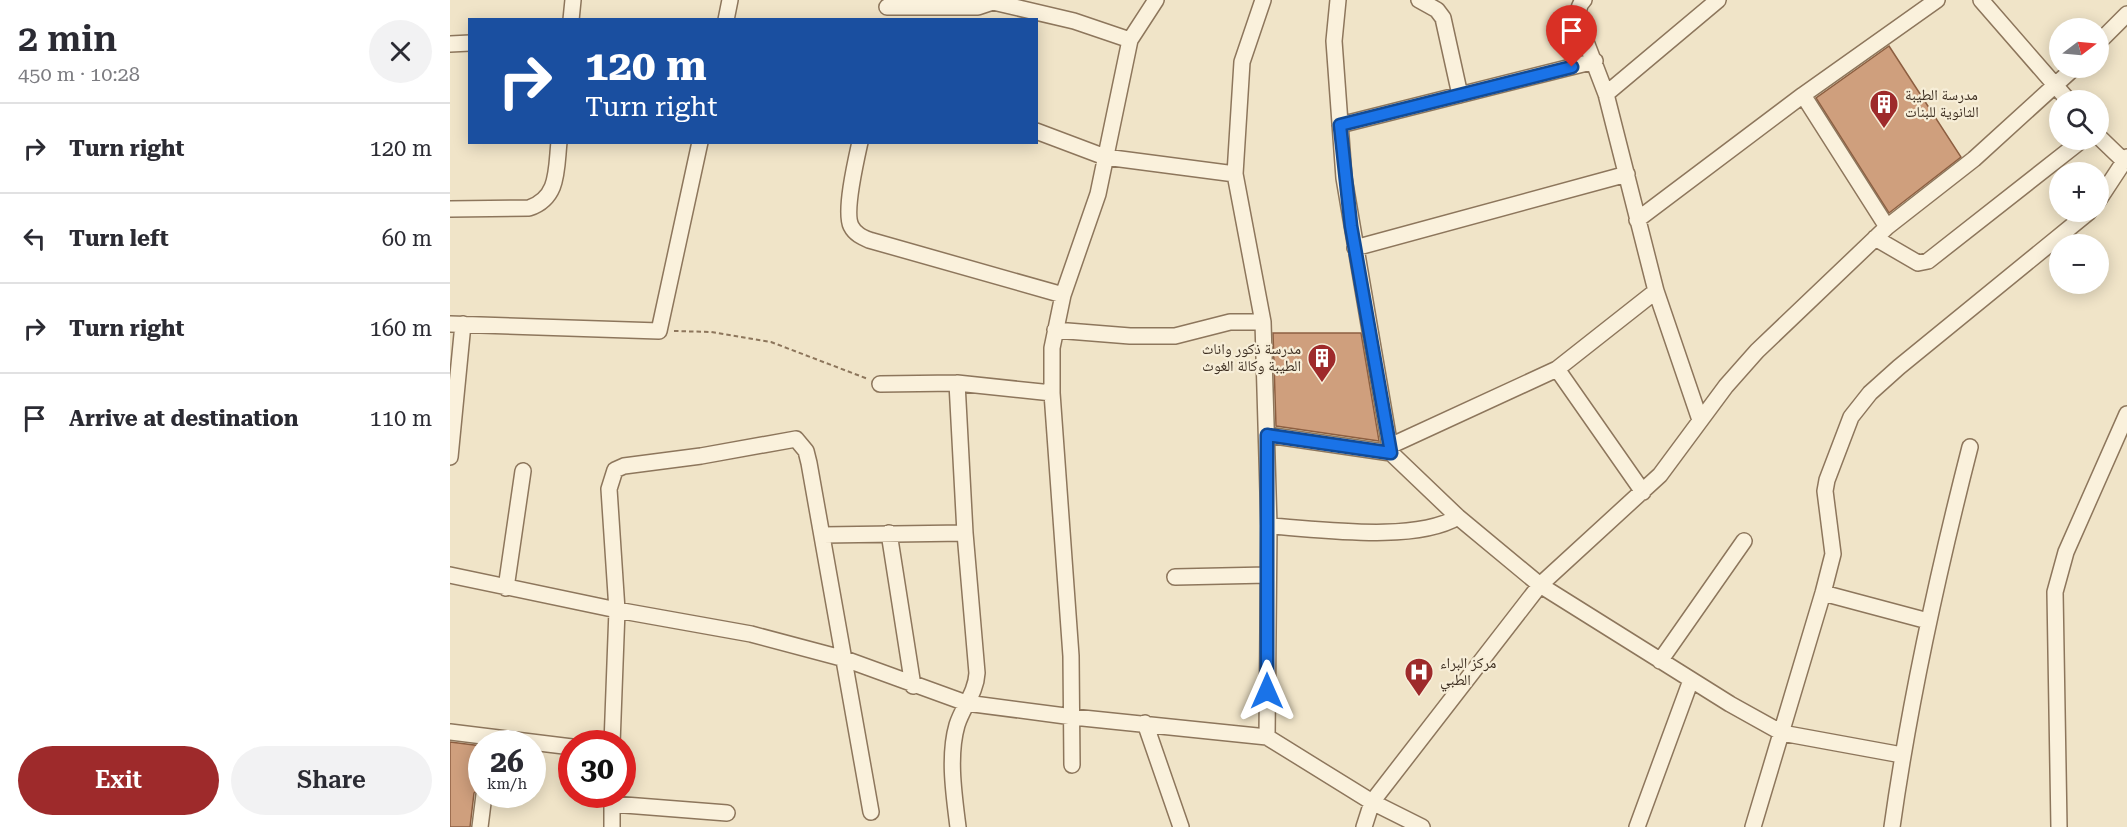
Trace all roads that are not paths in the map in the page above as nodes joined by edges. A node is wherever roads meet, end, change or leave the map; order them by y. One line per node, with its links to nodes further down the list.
1 (573, 0): 14 (street)
2 (730, 0): 15 (street)
3 (1156, 0): 17 (street)
4 (1263, 0): 36 (street)
5 (1338, 0): 27 (street)
6 (1419, 0): 25 (street)
7 (1718, 0): 24 (street)
8 (1937, 0): 26 (street)
9 (1981, 0): 22 (street)
10 (993, 1): 12 (street); 17 (street)
11 (1578, 1): 20 (street)
12 (886, 9)
13 (2127, 14): 16 (street)
14 (571, 18)
15 (726, 18)
16 (2109, 32)
17 (1130, 40): 34 (street)
18 (468, 43): 19 (street)
19 (450, 44)
20 (1595, 61): 24 (street); 25 (street)
21 (2064, 78): 22 (street)
22 (2056, 86): 23 (street); 42 (street)
23 (2059, 90)
24 (1605, 94): 37 (street)
25 (1460, 95): 27 (street)
26 (1803, 95): 40 (street); 42 (street)
27 (1340, 125): 43 (street)
28 (1038, 132): 34 (street)
29 (558, 144): 39 (street)
30 (700, 144): 47 (street)
31 (860, 144): 45 (street)
32 (2109, 145): 35 (street)
33 (2069, 150): 42 (street)
34 (1104, 157): 36 (street); 45 (street)
35 (2126, 159): 38 (street)
36 (1235, 174): 46 (street)
37 (1627, 174): 40 (street); 43 (street)
38 (2109, 184)
39 (450, 208)
40 (1637, 220): 44 (street)
41 (2077, 222): 72 (street)
42 (1881, 232): 54 (street)
43 (1355, 248): 57 (street)
44 (1656, 291): 49 (street); 54 (street)
45 (1063, 295): 48 (street)
46 (1263, 322): 48 (street); 55 (street)
47 (457, 324): 58 (street)
48 (1055, 330): 52 (street)
49 (1557, 369): 57 (street); 60 (street)
50 (957, 382): 51 (street); 52 (street); 64 (street)
51 (880, 384)
52 (1052, 393): 80 (street)
53 (2127, 414): 104 (street)
54 (1700, 420): 60 (street)
55 (1267, 435): 57 (street); 62 (street)
56 (1970, 447): 74 (street)
57 (1390, 449): 61 (street)
58 (450, 457)
59 (523, 471): 71 (street)
60 (1643, 492): 70 (street)
61 (1458, 517): 62 (street); 70 (street)
62 (1269, 526): 68 (street)
63 (889, 533): 64 (street); 65 (street); 78 (street)
64 (965, 533): 79 (street)
65 (823, 535): 73 (street); 75 (street)
66 (1744, 541): 76 (street)
67 (450, 575): 71 (street)
68 (1268, 575): 69 (street); 86 (street)
69 (1175, 577)
70 (1540, 585): 76 (street); 89 (street)
71 (506, 588): 73 (street)
72 (1823, 593): 74 (street); 84 (street)
73 (617, 610): 75 (street); 82 (street)
74 (1928, 621): 87 (street)
75 (845, 659): 78 (street); 93 (street)
76 (1660, 662): 77 (street)
77 (1691, 680): 84 (street); 101 (street)
78 (913, 686): 79 (street)
79 (966, 703): 80 (street); 97 (street)
80 (1072, 717): 81 (street); 88 (street)
81 (1145, 723): 86 (street); 98 (street)
82 (613, 730)
83 (450, 732): 85 (street)
84 (1782, 733): 87 (street); 102 (street)
85 (468, 736)
86 (1267, 737): 89 (street)
87 (1902, 755): 103 (street)
88 (1072, 765)
89 (1372, 802): 99 (street); 100 (street)
90 (636, 803): 94 (street)
91 (482, 808): 95 (street)
92 (612, 808): 96 (street)
93 (871, 812)
94 (727, 813)
95 (480, 827)
96 (612, 827)
97 (958, 827)
98 (1180, 827)
99 (1364, 827)
100 (1422, 827)
101 (1637, 827)
102 (1753, 827)
103 (1892, 827)
104 (2059, 827)

